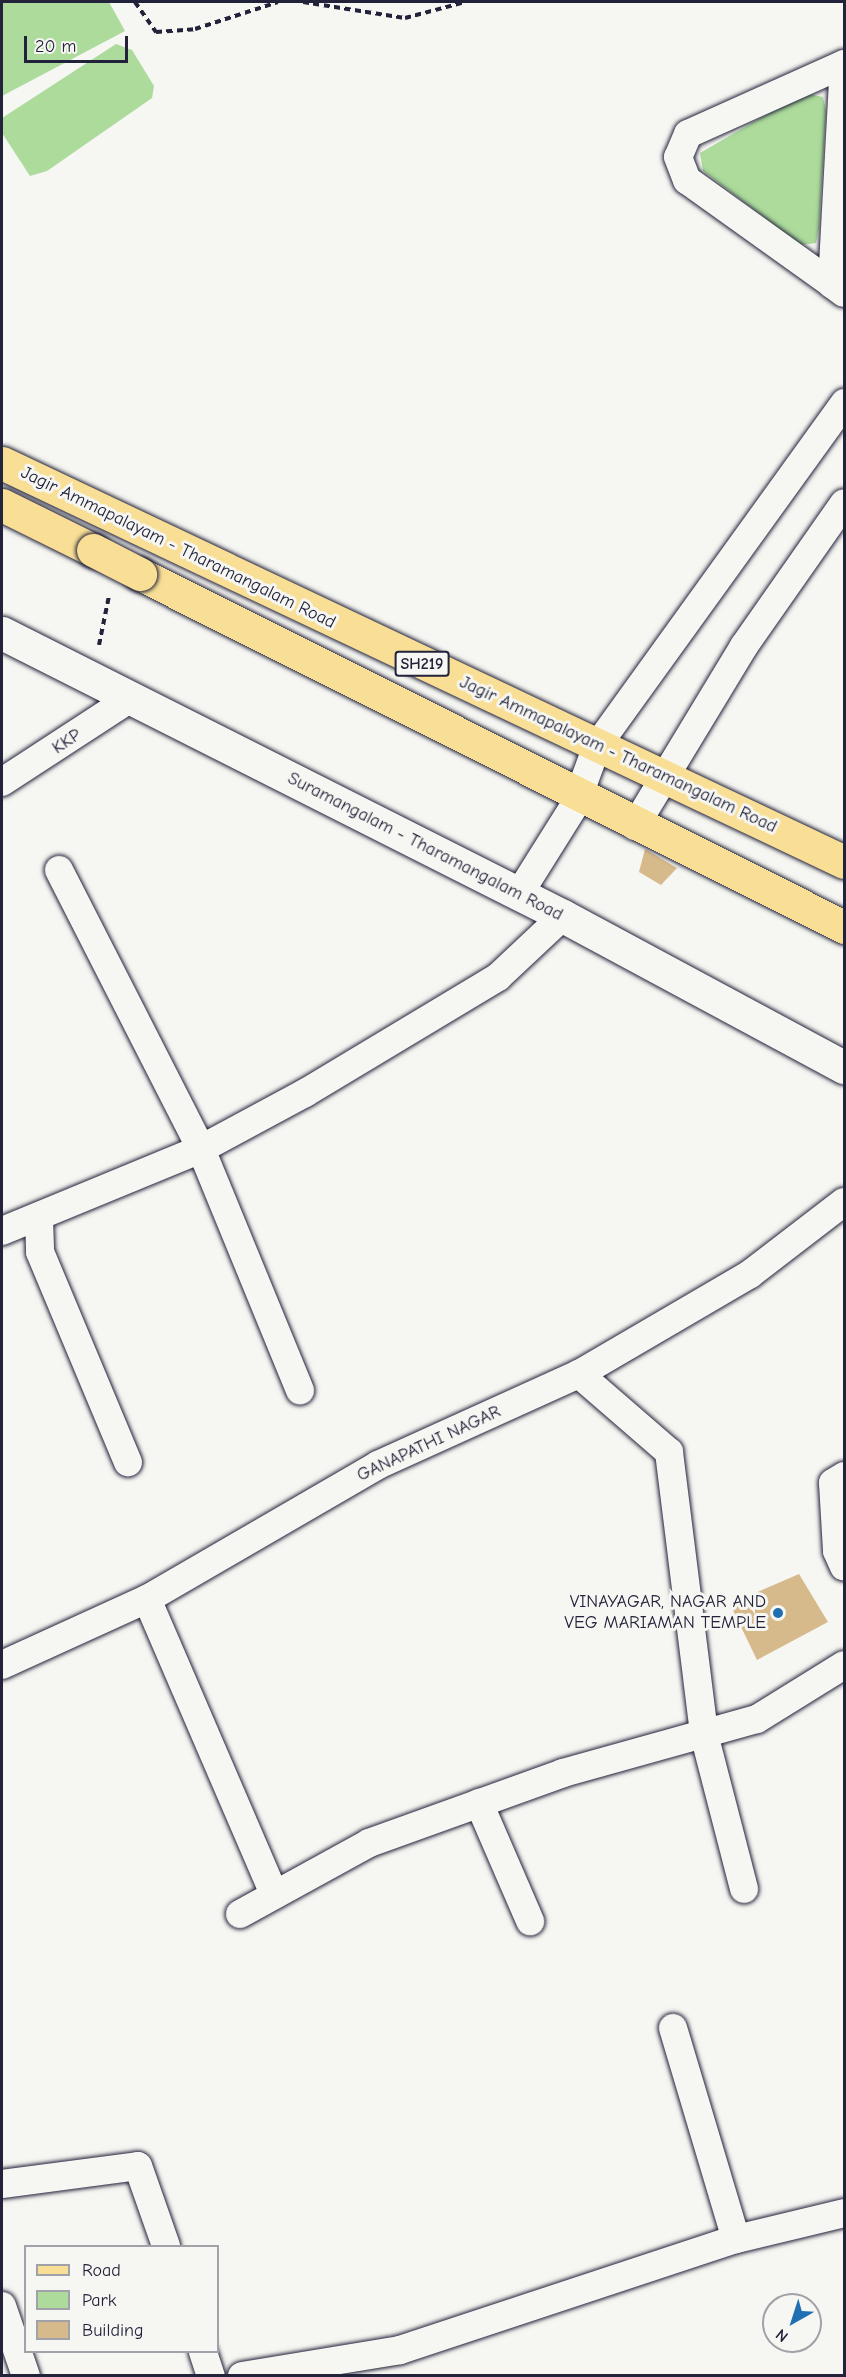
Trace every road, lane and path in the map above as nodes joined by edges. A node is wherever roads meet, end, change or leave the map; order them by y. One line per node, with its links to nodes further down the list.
1 (135, 2): 2 (path)
2 (278, 2)
3 (303, 2): 4 (path)
4 (465, 2)
5 (844, 63): 6 (street); 6 (street)
6 (838, 289)
7 (844, 403): 15 (street)
8 (2, 462): 15 (main road, Jagir Ammapalayam - Tharamangalam Road / SH219)
9 (844, 503): 16 (street)
10 (2, 505): 18 (main road, bridge)
11 (111, 591): 13 (path)
12 (2, 633): 13 (main road, Suramangalam - Tharamangalam Road)
13 (93, 678): 14 (main road, Suramangalam - Tharamangalam Road)
14 (131, 698): 17 (street, KKP); 22 (main road, Suramangalam - Tharamangalam Road)
15 (597, 746): 16 (main road, Jagir Ammapalayam - Tharamangalam Road / SH219); 18 (street)
16 (669, 778): 19 (street); 20 (main road, Jagir Ammapalayam - Tharamangalam Road / SH219)
17 (2, 782)
18 (579, 794): 19 (main road); 22 (street)
19 (634, 826): 24 (main road)
20 (844, 862)
21 (59, 870): 26 (street)
22 (519, 894): 23 (main road, Suramangalam - Tharamangalam Road)
23 (563, 916): 25 (main road, Suramangalam - Tharamangalam Road); 26 (street)
24 (844, 927)
25 (844, 1067)
26 (201, 1149): 28 (street); 31 (street)
27 (844, 1202): 30 (street, GANAPATHI NAGAR)
28 (39, 1219): 29 (street); 32 (street)
29 (2, 1231)
30 (579, 1374): 35 (street, GANAPATHI NAGAR); 38 (street)
31 (300, 1390)
32 (128, 1462)
33 (844, 1476): 34 (street)
34 (844, 1567)
35 (147, 1599): 36 (street, GANAPATHI NAGAR); 41 (street)
36 (2, 1665)
37 (844, 1665): 38 (street)
38 (704, 1734): 39 (street); 40 (street)
39 (479, 1803): 41 (street); 43 (street)
40 (744, 1889)
41 (274, 1894): 42 (street)
42 (240, 1914)
43 (530, 1921)
44 (673, 2028): 47 (street)
45 (2, 2184): 48 (street)
46 (844, 2213): 47 (street)
47 (736, 2239): 53 (street)
48 (165, 2245)
49 (2, 2306): 51 (street)
50 (203, 2353): 52 (street)
51 (26, 2376)
52 (211, 2376)
53 (242, 2376)

